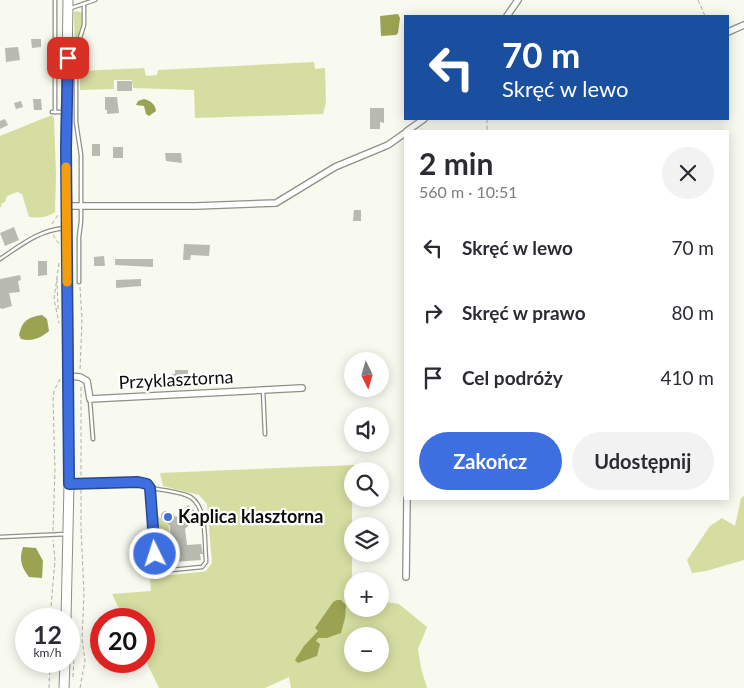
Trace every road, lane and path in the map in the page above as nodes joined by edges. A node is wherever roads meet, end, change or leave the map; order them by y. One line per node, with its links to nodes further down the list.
1 (55, 0): 11 (lane)
2 (95, 0): 6 (lane)
3 (518, 0): 7 (street)
4 (698, 0): 8 (path)
5 (68, 4): 6 (lane); 11 (main road)
6 (84, 4): 15 (lane)
7 (508, 15)
8 (705, 15)
9 (744, 25): 10 (street)
10 (729, 32)
11 (66, 112): 16 (main road)
12 (423, 120): 13 (street)
13 (409, 130)
14 (404, 134): 15 (street)
15 (81, 205): 16 (street); 23 (lane)
16 (66, 206): 17 (main road)
17 (67, 228): 21 (lane); 26 (main road)
18 (59, 244): 19 (path)
19 (59, 250)
20 (59, 256): 22 (path)
21 (0, 259)
22 (57, 278): 24 (path); 24 (path)
23 (79, 282)
24 (58, 311): 25 (path)
25 (59, 325)
26 (65, 375): 29 (street); 32 (main road); 35 (path)
27 (302, 388): 28 (street, Przyklasztorna)
28 (263, 390): 29 (street, Przyklasztorna); 30 (lane)
29 (90, 399): 31 (lane)
30 (265, 434)
31 (93, 439)
32 (69, 484): 33 (lane); 36 (main road)
33 (150, 488): 39 (lane); 39 (lane)
34 (407, 500): 40 (street)
35 (53, 534): 36 (lane); 37 (lane); 41 (path)
36 (68, 534): 42 (main road)
37 (0, 536)
38 (169, 553): 39 (path)
39 (155, 554)
40 (406, 577)
41 (51, 608)
42 (66, 608)
43 (50, 673): 45 (path)
44 (65, 673): 46 (main road)
45 (49, 688)
46 (64, 688)

